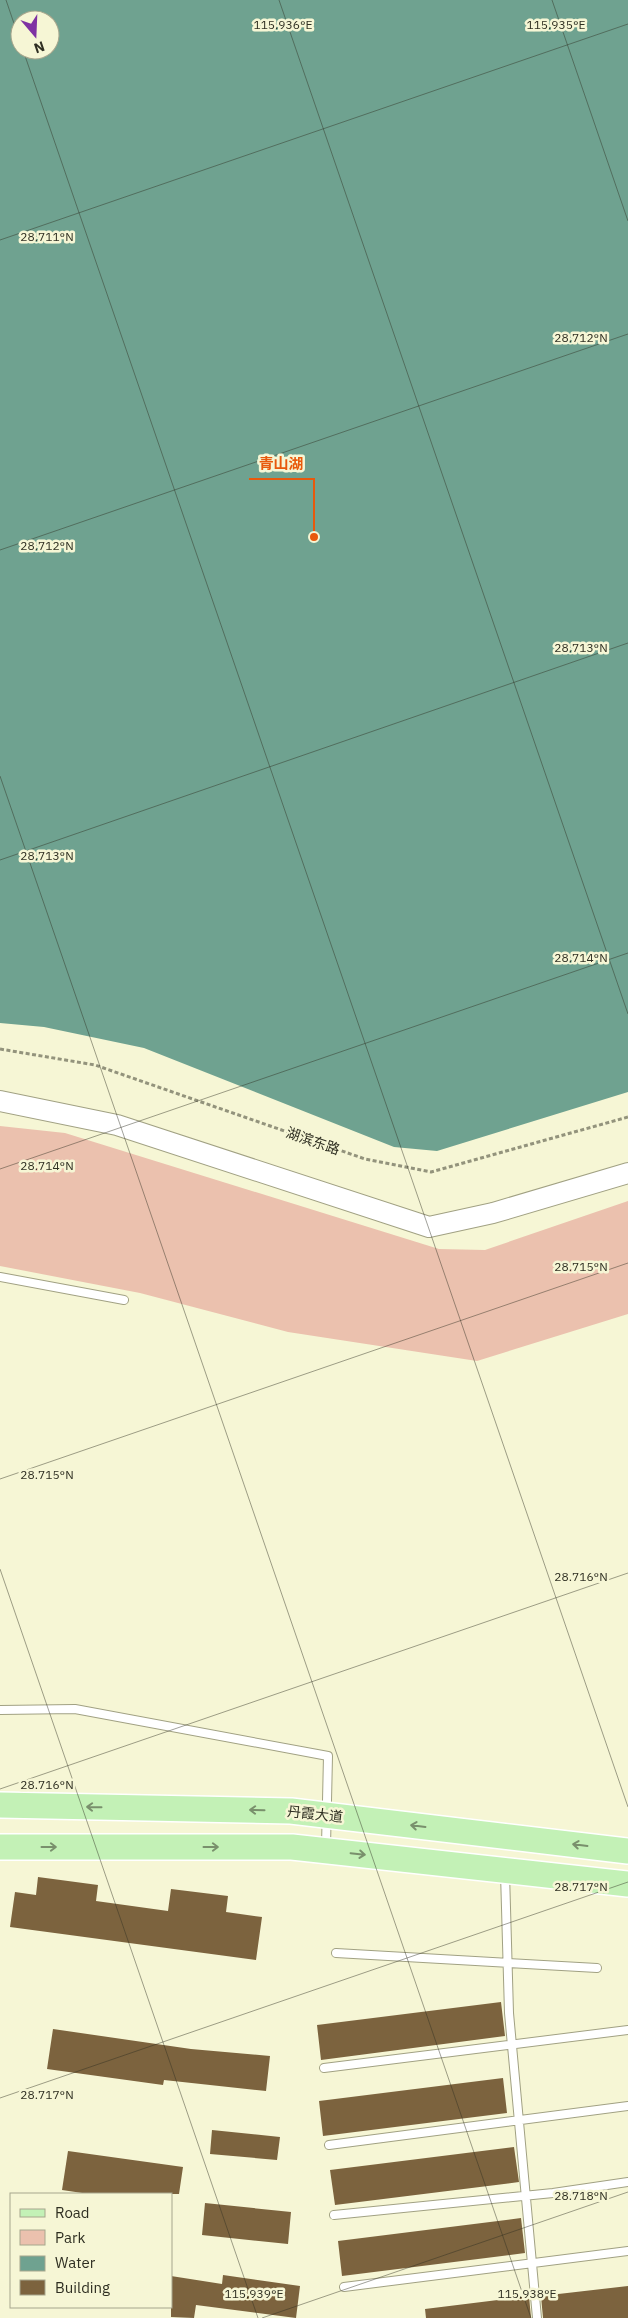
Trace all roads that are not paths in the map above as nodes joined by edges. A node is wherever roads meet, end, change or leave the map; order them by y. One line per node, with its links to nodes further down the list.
1 (0, 1101): 2 (street)
2 (628, 1173)
3 (0, 1277): 4 (lane)
4 (124, 1300)
5 (0, 1710): 7 (lane)
6 (0, 1805): 7 (main road, 丹霞大道, one-way to 6)
7 (327, 1815): 9 (lane); 10 (main road, 丹霞大道, one-way to 7)
8 (0, 1847): 9 (main road, one-way to 9)
9 (326, 1851): 11 (main road, one-way to 11)
10 (628, 1851)
11 (505, 1871): 12 (main road); 14 (lane)
12 (628, 1884)
13 (336, 1953): 14 (lane)
14 (508, 1963): 15 (lane); 17 (lane)
15 (597, 1968)
16 (628, 2030): 17 (lane)
17 (512, 2044): 18 (lane); 20 (lane)
18 (324, 2068)
19 (628, 2106): 20 (lane)
20 (519, 2120): 21 (lane); 23 (lane)
21 (329, 2145)
22 (628, 2182): 23 (lane)
23 (526, 2196): 24 (lane); 26 (lane)
24 (334, 2214)
25 (628, 2251): 26 (lane)
26 (532, 2263): 27 (lane); 28 (lane)
27 (344, 2287)
28 (537, 2318)

